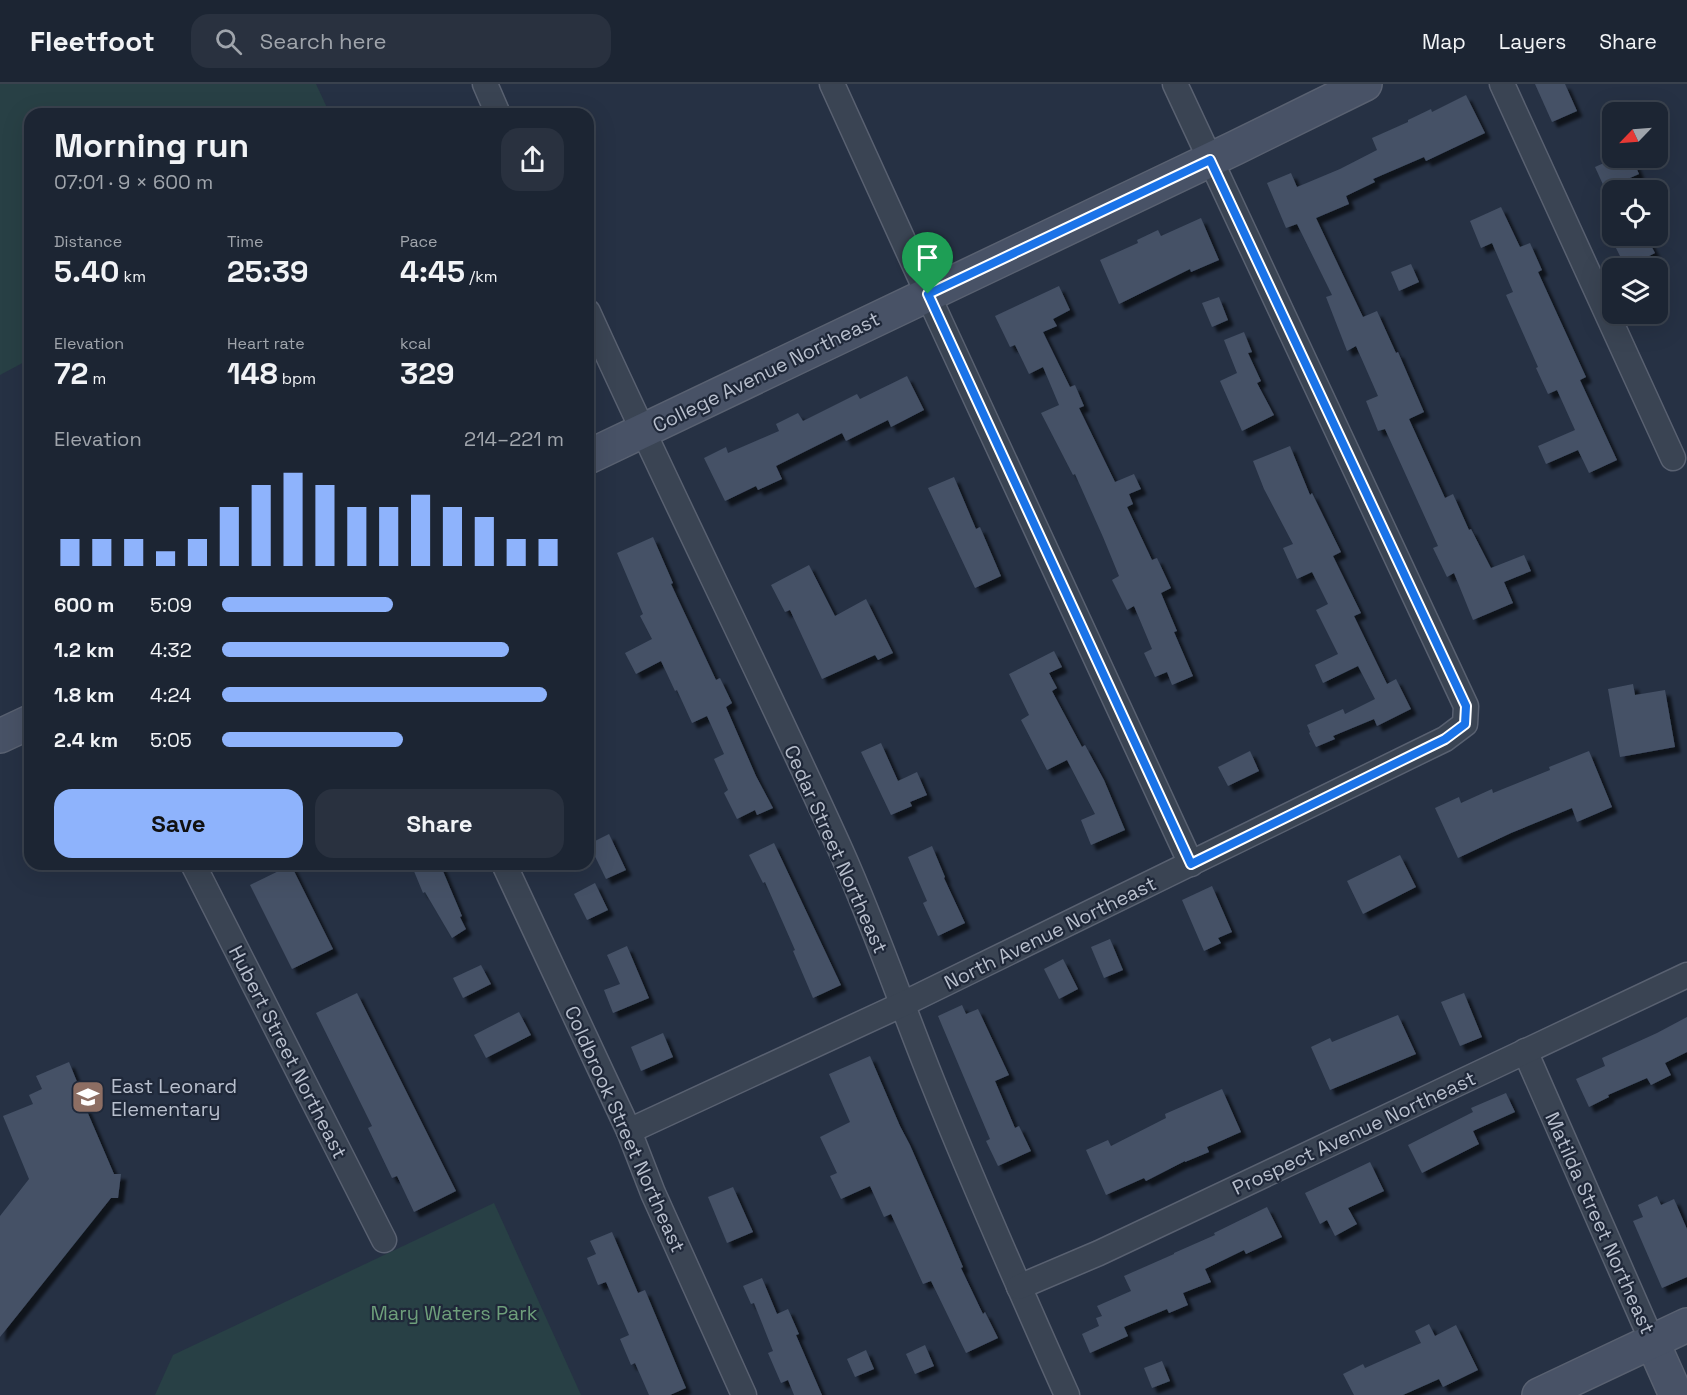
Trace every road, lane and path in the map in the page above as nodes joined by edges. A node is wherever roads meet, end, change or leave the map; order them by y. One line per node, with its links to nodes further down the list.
1 (485, 84): 6 (street)
2 (832, 84): 8 (street)
3 (1175, 84): 7 (street)
4 (1365, 84): 7 (main road, College Avenue Northeast)
5 (1502, 84): 12 (street)
6 (495, 108)
7 (1210, 160): 8 (main road, College Avenue Northeast); 15 (street, North Avenue Northeast)
8 (928, 294): 10 (main road, College Avenue Northeast); 15 (street)
9 (594, 325): 10 (street, Cedar Street Northeast)
10 (642, 431): 11 (main road, College Avenue Northeast); 19 (street, Cedar Street Northeast)
11 (594, 454)
12 (1673, 458)
13 (24, 725): 14 (main road)
14 (0, 736)
15 (1191, 864): 19 (street, North Avenue Northeast)
16 (196, 870): 22 (street, Hubert Street Northeast)
17 (507, 870): 21 (street, Coldbrook Street Northeast)
18 (1687, 975): 20 (street, Prospect Avenue Northeast)
19 (901, 1005): 21 (street, North Avenue Northeast); 23 (street, Cedar Street Northeast)
20 (1525, 1051): 23 (street, Prospect Avenue Northeast); 25 (street, Matilda Street Northeast)
21 (629, 1131): 26 (street, Coldbrook Street Northeast)
22 (384, 1240)
23 (1019, 1287): 27 (street, Cedar Street Northeast)
24 (1687, 1324): 25 (main road)
25 (1652, 1341): 28 (main road); 29 (main road, Matilda Street Northeast)
26 (744, 1395)
27 (1067, 1395)
28 (1539, 1395)
29 (1676, 1395)

